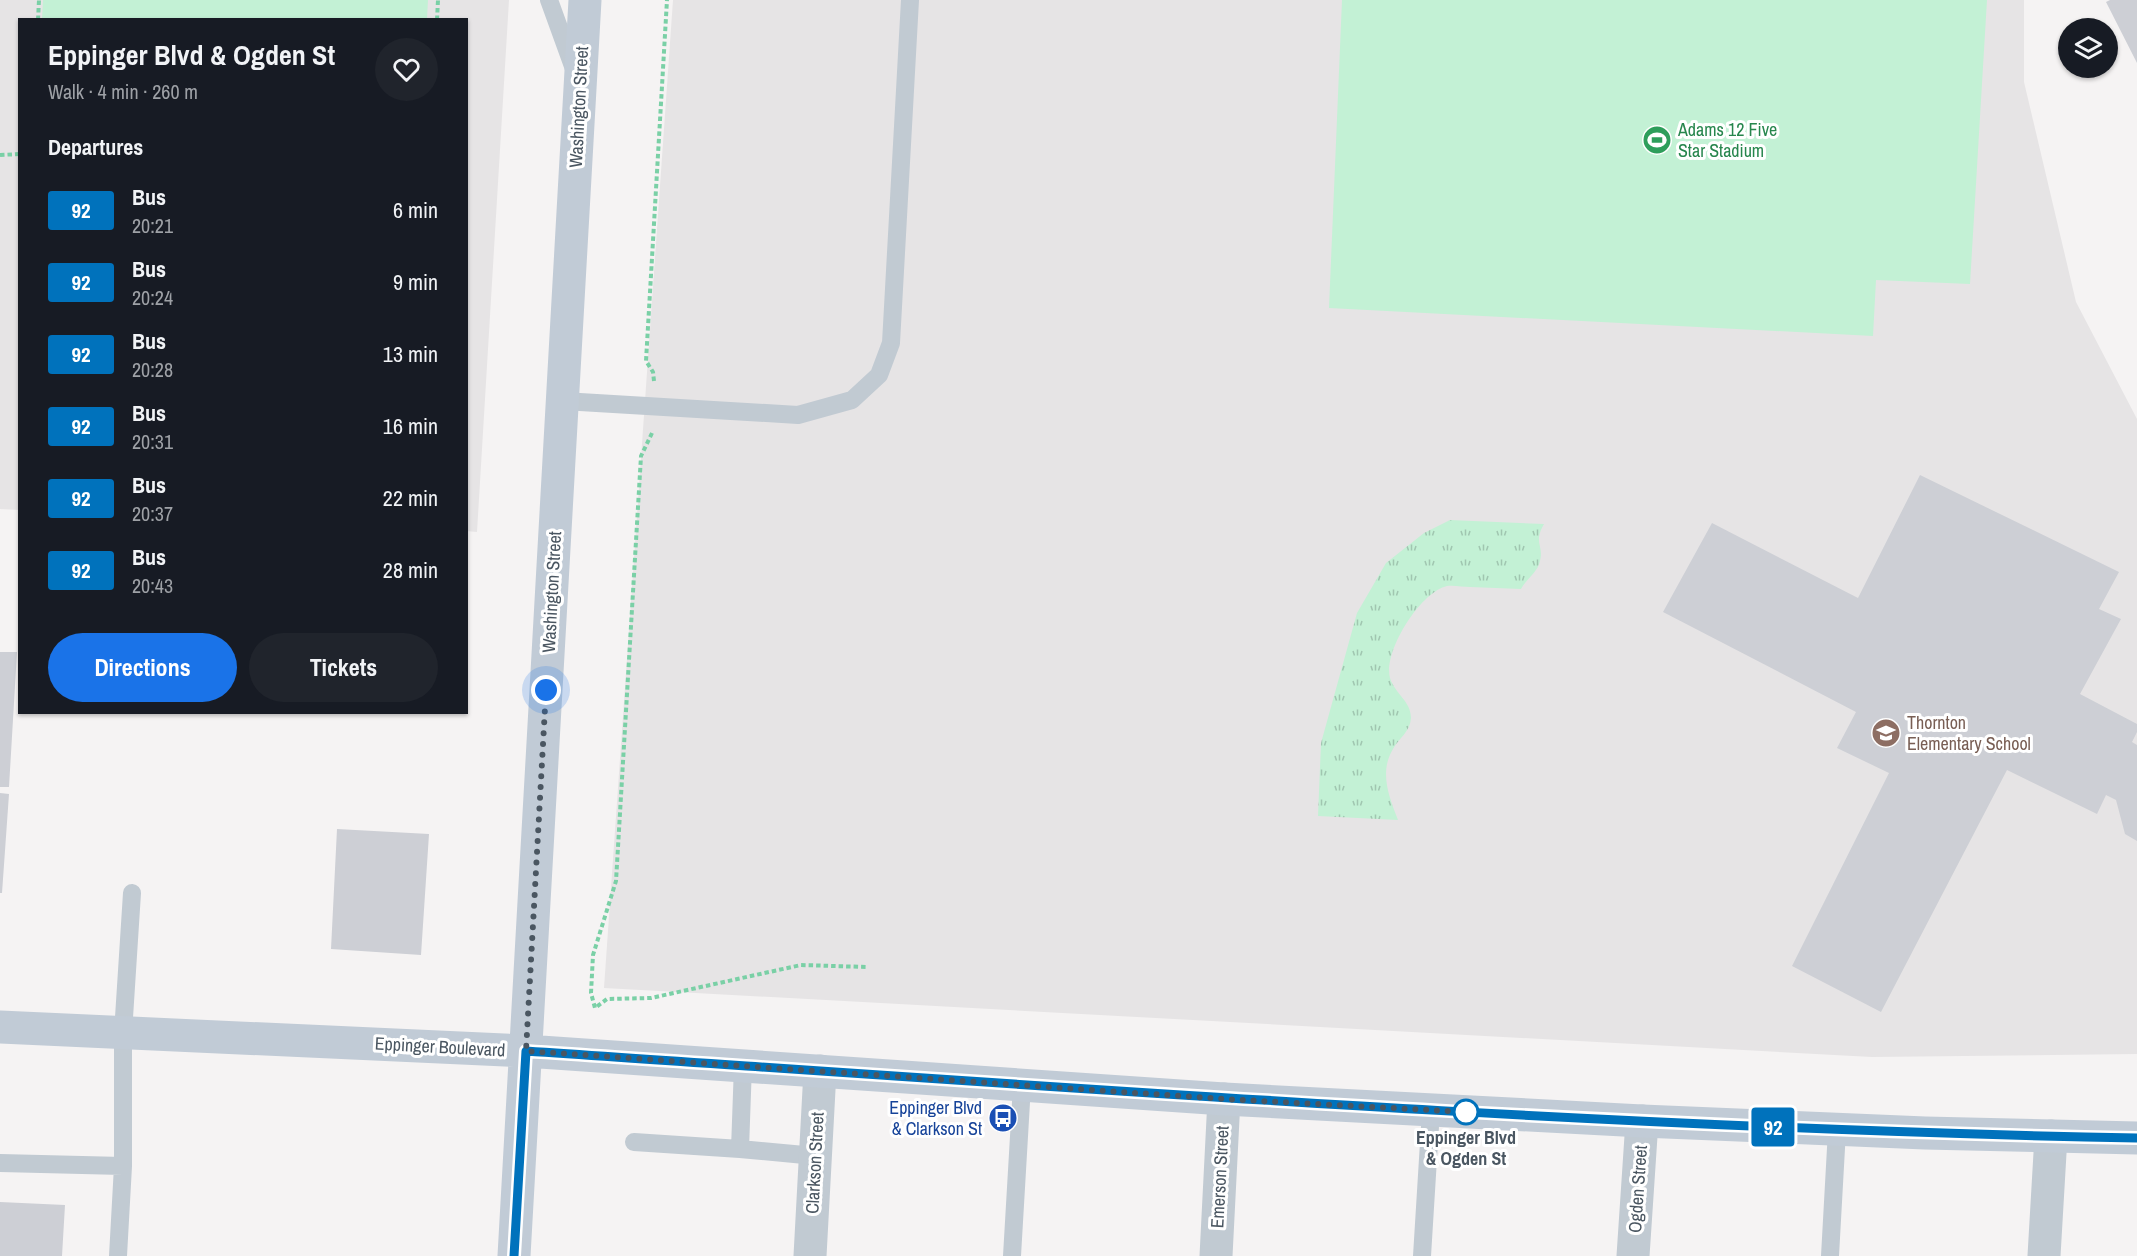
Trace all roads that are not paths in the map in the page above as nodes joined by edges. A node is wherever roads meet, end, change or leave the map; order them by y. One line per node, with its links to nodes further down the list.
1 (549, 0): 4 (lane)
2 (585, 0): 4 (street, Washington Street)
3 (910, 0): 5 (lane)
4 (580, 84): 5 (street, Washington Street)
5 (563, 401): 9 (street, Washington Street)
6 (132, 893): 8 (lane)
7 (0, 1028): 8 (street, Eppinger Boulevard)
8 (123, 1033): 9 (street, Eppinger Boulevard); 23 (lane)
9 (526, 1051): 10 (street, Eppinger Boulevard); 25 (street, Washington Street)
10 (743, 1065): 11 (street, Eppinger Boulevard); 20 (lane)
11 (820, 1071): 12 (street, Eppinger Boulevard); 21 (street, Clarkson Street)
12 (1022, 1085): 13 (street, Eppinger Boulevard); 27 (lane)
13 (1224, 1099): 14 (street, Eppinger Boulevard); 28 (street, Emerson Street)
14 (1431, 1110): 15 (street, Eppinger Boulevard); 29 (lane)
15 (1642, 1121): 16 (street, Eppinger Boulevard); 30 (street, Ogden Street)
16 (1837, 1130): 17 (street, Eppinger Boulevard); 31 (lane)
17 (2051, 1136): 18 (street, Eppinger Boulevard); 32 (street)
18 (2137, 1138)
19 (634, 1142): 20 (lane)
20 (740, 1149): 21 (lane)
21 (815, 1156): 26 (street, Clarkson Street)
22 (0, 1162): 23 (lane)
23 (123, 1166): 24 (lane)
24 (118, 1256)
25 (514, 1256)
26 (810, 1256)
27 (1012, 1256)
28 (1216, 1256)
29 (1422, 1256)
30 (1633, 1256)
31 (1830, 1256)
32 (2044, 1256)

